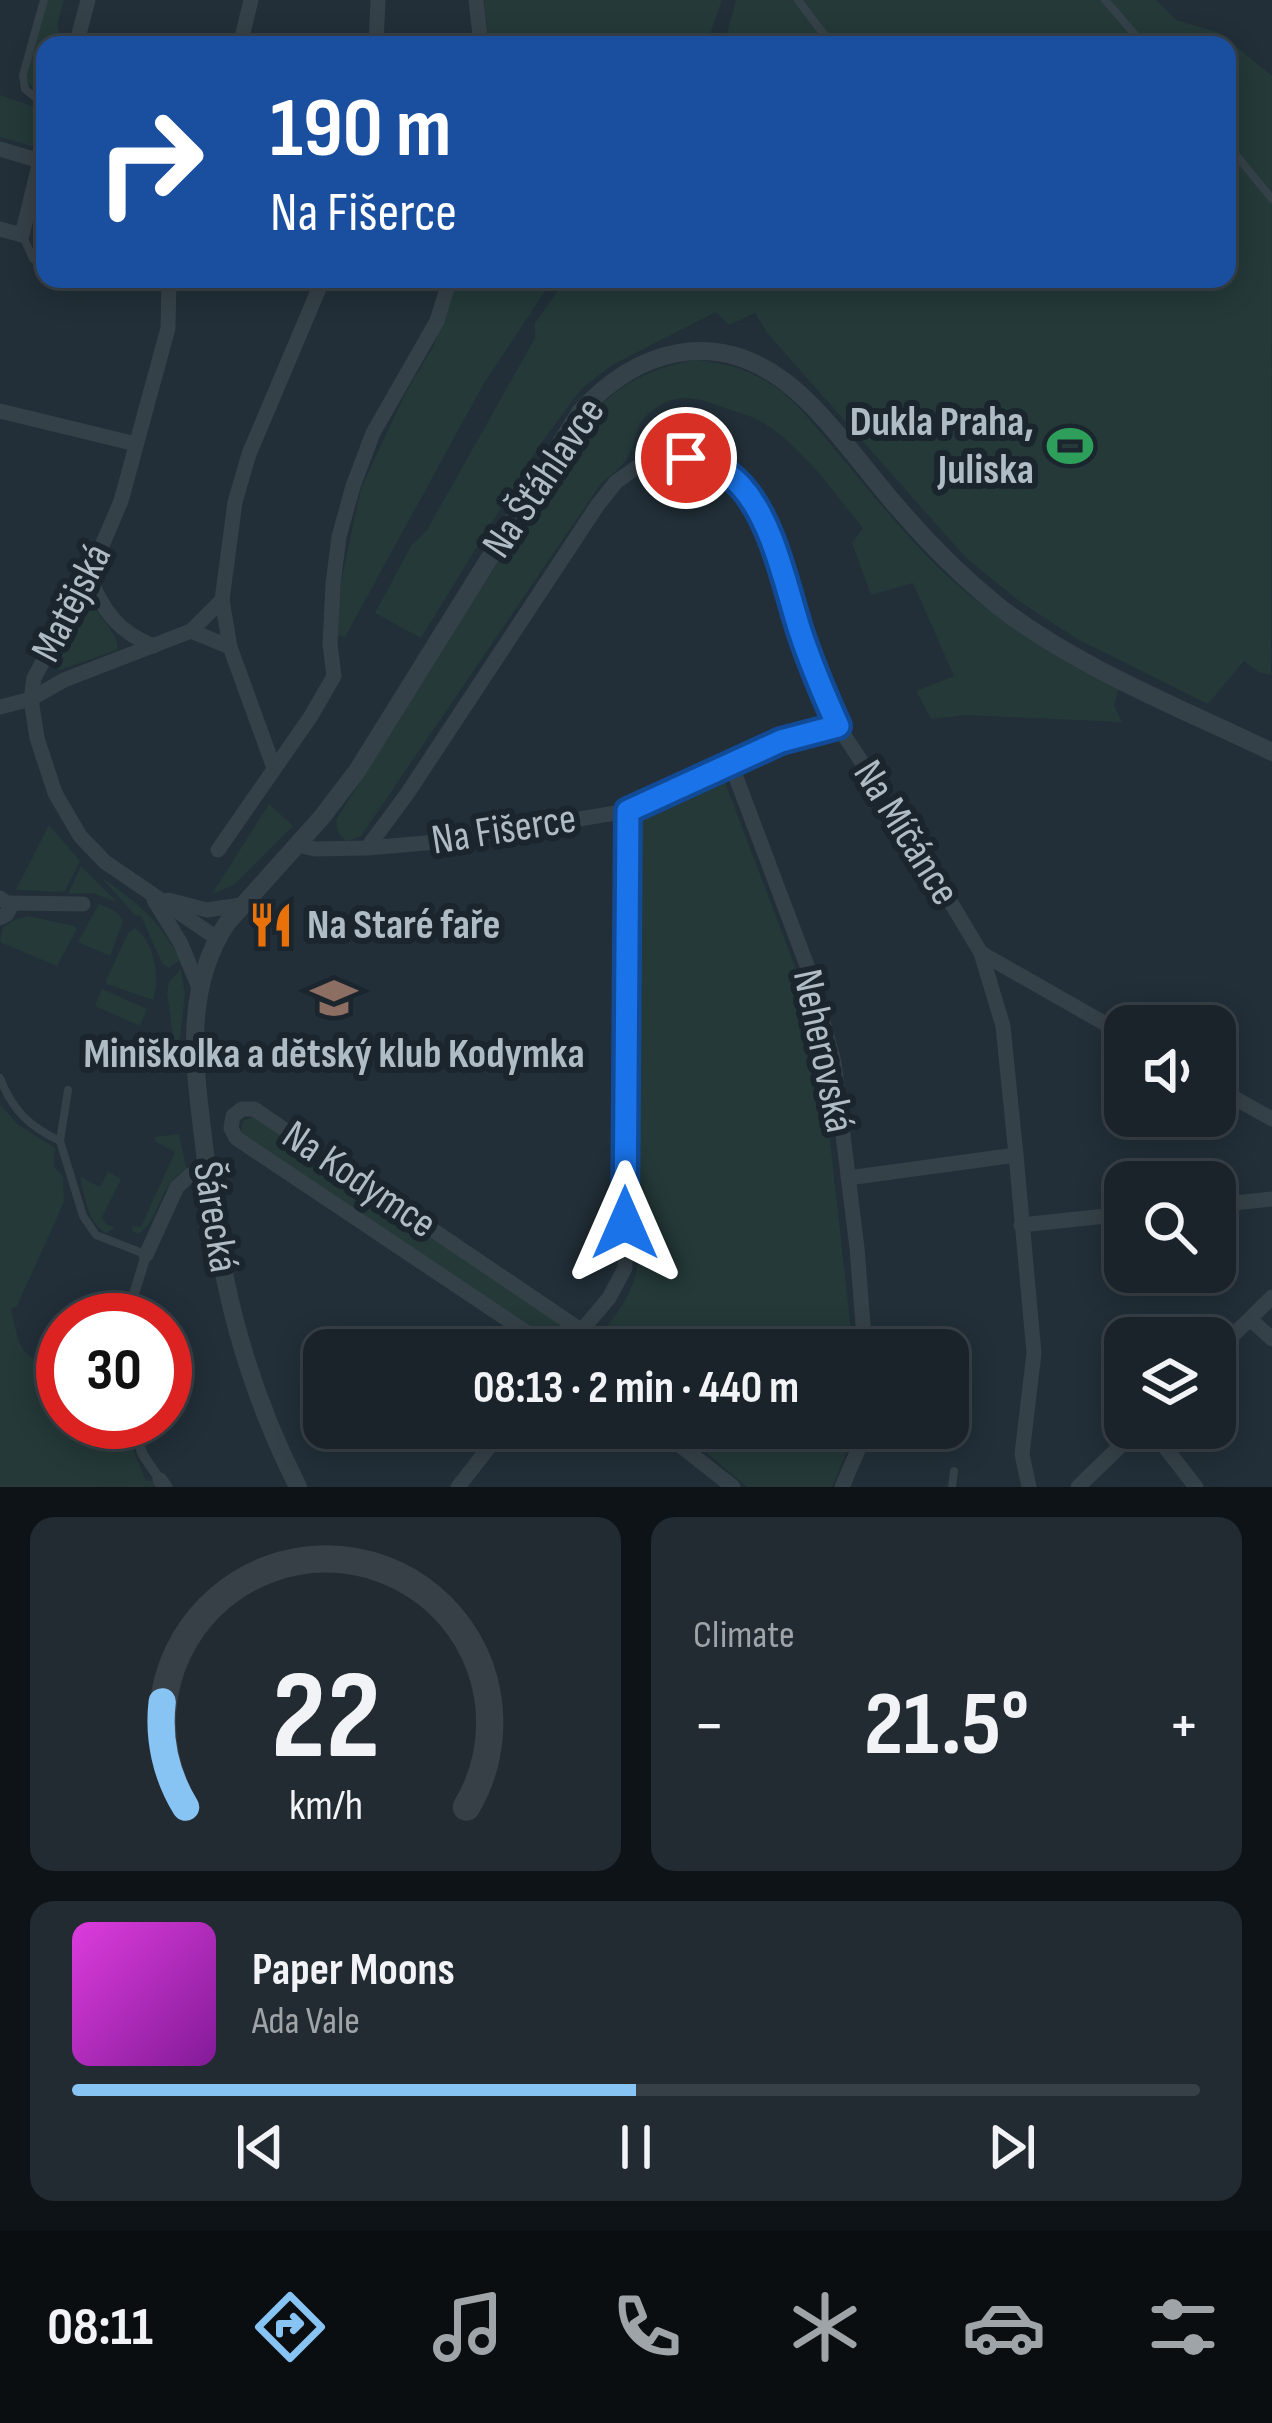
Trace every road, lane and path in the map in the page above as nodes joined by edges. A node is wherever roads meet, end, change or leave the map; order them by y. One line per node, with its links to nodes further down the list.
1 (44, 0): 14 (lane)
2 (88, 0): 8 (street)
3 (251, 0): 9 (street)
4 (377, 0): 10 (street)
5 (476, 0): 11 (street)
6 (799, 0): 12 (lane)
7 (1105, 0): 13 (lane)
8 (78, 36)
9 (242, 36)
10 (376, 36)
11 (481, 36)
12 (825, 36)
13 (1136, 36)
14 (36, 98)
15 (0, 149): 17 (street)
16 (1236, 155): 19 (lane)
17 (36, 158)
18 (36, 182): 21 (street)
19 (1272, 199)
20 (0, 230): 21 (street)
21 (22, 235): 22 (lane)
22 (33, 259)
23 (169, 288): 27 (street, Matějská)
24 (318, 288): 29 (street)
25 (447, 288): 38 (street)
26 (0, 411): 27 (street)
27 (136, 444): 28 (street, Matějská)
28 (89, 576): 31 (street); 33 (street, Matějská)
29 (222, 600): 30 (street); 32 (street)
30 (190, 631): 31 (street); 32 (street)
31 (154, 646): 33 (street)
32 (230, 647): 38 (street)
33 (31, 699): 34 (street); 43 (street, Matějská)
34 (0, 707)
35 (838, 726): 37 (street, Na Fišerce); 41 (street, Na Míčánce); 49 (street, Na Míčánce)
36 (1272, 752): 40 (street, Na Šťáhlavce)
37 (731, 764): 39 (street, Na Fišerce); 59 (street, Neherovská)
38 (274, 768): 42 (street)
39 (628, 811): 41 (street, Na Fišerce); 70 (street)
40 (298, 845): 41 (street, Na Fišerce); 46 (street, Na Šťáhlavce)
41 (367, 848)
42 (218, 850)
43 (149, 892): 46 (street, Matějská); 48 (street, Matějská); 50 (street, Matějská)
44 (5, 901): 45 (street); 47 (street)
45 (83, 904)
46 (241, 905): 48 (street, Na Šťáhlavce)
47 (0, 918)
48 (218, 939): 50 (street, Šárecká)
49 (981, 953): 51 (street); 57 (street, Na Míčánce)
50 (200, 990): 58 (street, Šárecká)
51 (1104, 1023)
52 (0, 1078): 56 (lane)
53 (68, 1090): 56 (lane)
54 (1236, 1099): 55 (street)
55 (1272, 1119)
56 (60, 1141): 64 (lane)
57 (1016, 1155): 59 (street); 63 (street, Na Míčánce)
58 (207, 1170): 64 (street); 82 (street, Šárecká)
59 (848, 1178): 71 (street, Neherovská)
60 (1272, 1199): 61 (street)
61 (1236, 1203)
62 (1104, 1216): 63 (street)
63 (1022, 1225): 87 (street, Na Míčánce)
64 (146, 1255): 65 (street)
65 (134, 1293)
66 (1272, 1298): 67 (street)
67 (1250, 1319): 72 (street); 73 (street)
68 (522, 1329): 69 (street, Na Kodymce)
69 (579, 1329)
70 (584, 1329)
71 (863, 1329)
72 (1236, 1333)
73 (1272, 1339)
74 (141, 1449): 81 (street)
75 (488, 1449): 83 (street)
76 (685, 1449): 84 (street)
77 (859, 1449): 85 (street)
78 (1117, 1449): 88 (street)
79 (1166, 1449): 89 (street)
80 (954, 1471): 86 (lane)
81 (163, 1484)
82 (298, 1487)
83 (459, 1487)
84 (733, 1487)
85 (842, 1487)
86 (952, 1487)
87 (1029, 1487)
88 (1078, 1487)
89 (1196, 1487)

